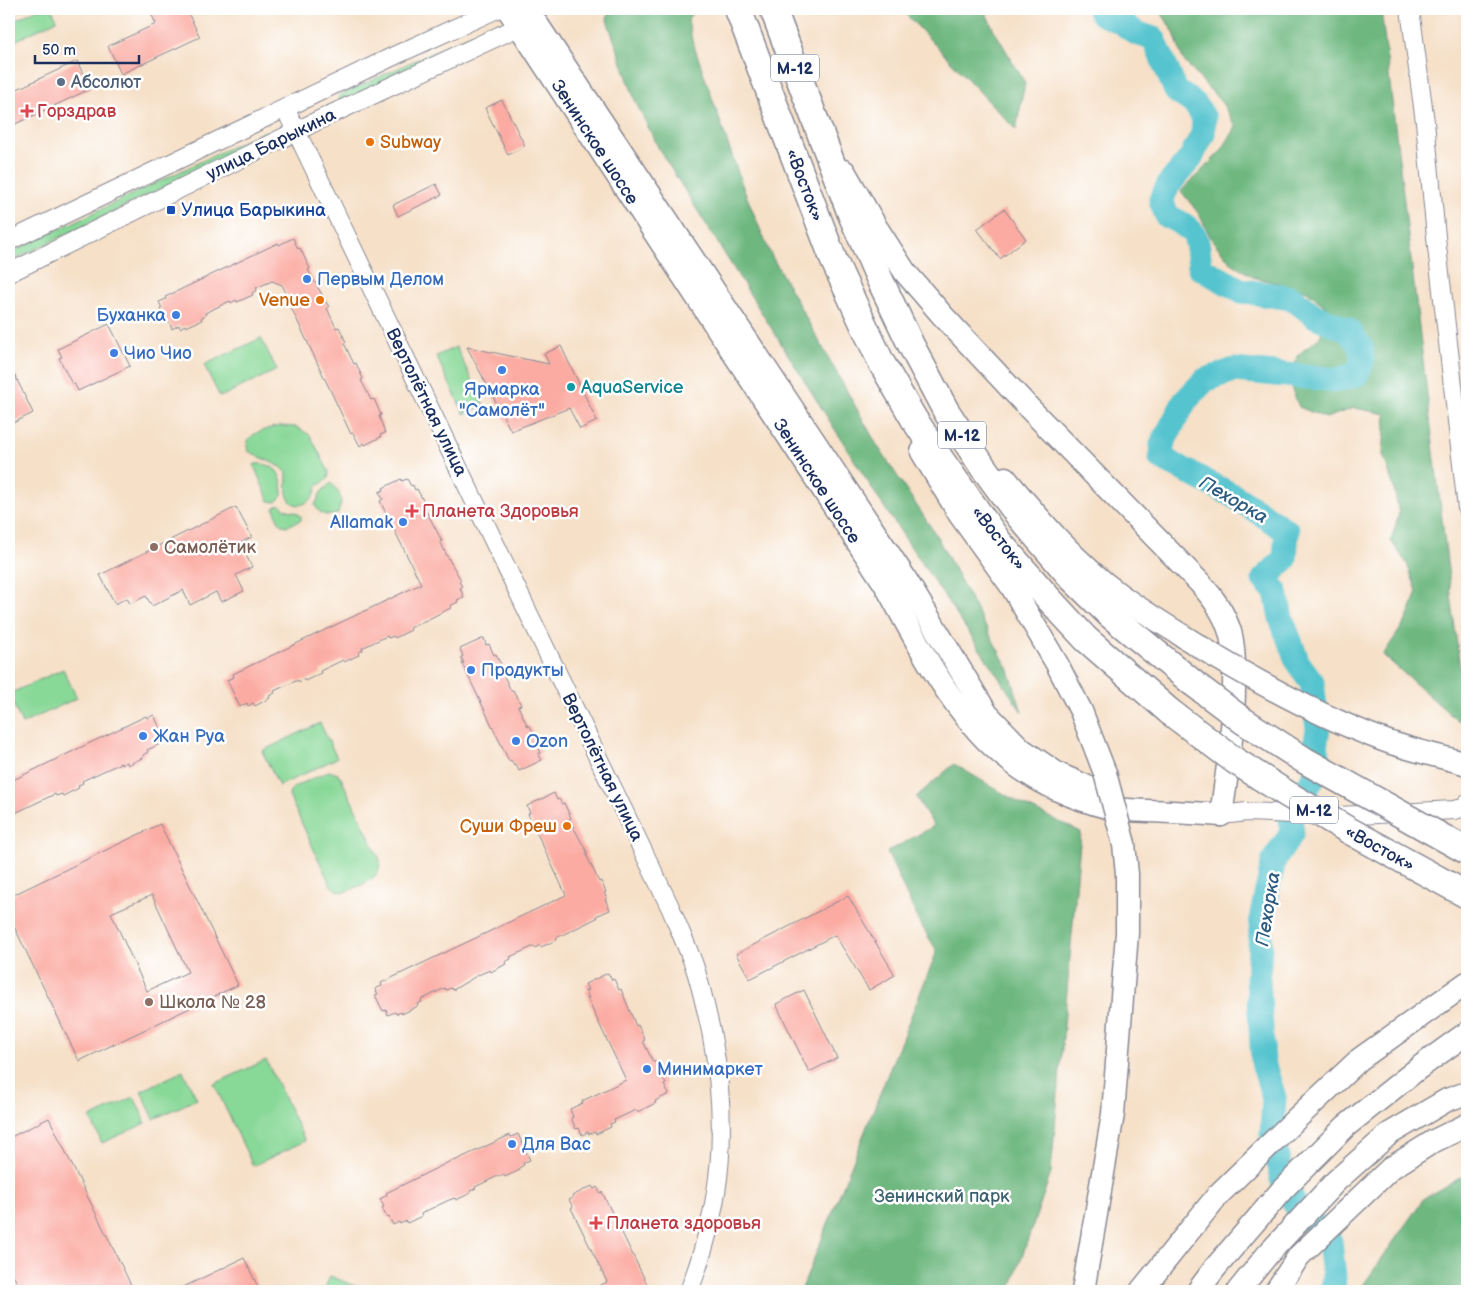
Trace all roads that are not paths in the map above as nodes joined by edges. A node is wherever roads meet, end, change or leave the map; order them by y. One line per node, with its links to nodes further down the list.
1 (496, 9): 6 (street, улица Барыкина)
2 (738, 9): 10 (highway, «Восток» / М-12)
3 (773, 9): 7 (highway, «Восток» / М-12)
4 (1410, 9): 13 (street)
5 (522, 16): 8 (street, улица Барыкина); 16 (main road, Зенинское шоссе)
6 (285, 108): 8 (street, Вертолётная улица); 9 (street, улица Барыкина)
7 (818, 127): 12 (highway, «Восток» / М-12); 16 (main road)
8 (296, 132): 11 (street, улица Барыкина); 24 (street, Вертолётная улица)
9 (9, 241)
10 (834, 261): 18 (highway, «Восток» / М-12, bridge); 25 (main road, bridge)
11 (9, 273)
12 (917, 355): 14 (main road, bridge); 17 (highway, «Восток» / М-12, bridge)
13 (1467, 508)
14 (1467, 764)
15 (1467, 803): 16 (street, bridge)
16 (1221, 815)
17 (1467, 851)
18 (1467, 895)
19 (1467, 983): 23 (main road)
20 (1467, 1033): 26 (main road)
21 (1467, 1093): 27 (main road)
22 (1467, 1125): 28 (main road)
23 (1144, 1287)
24 (689, 1291)
25 (1083, 1291)
26 (1198, 1291)
27 (1238, 1291)
28 (1276, 1291)

